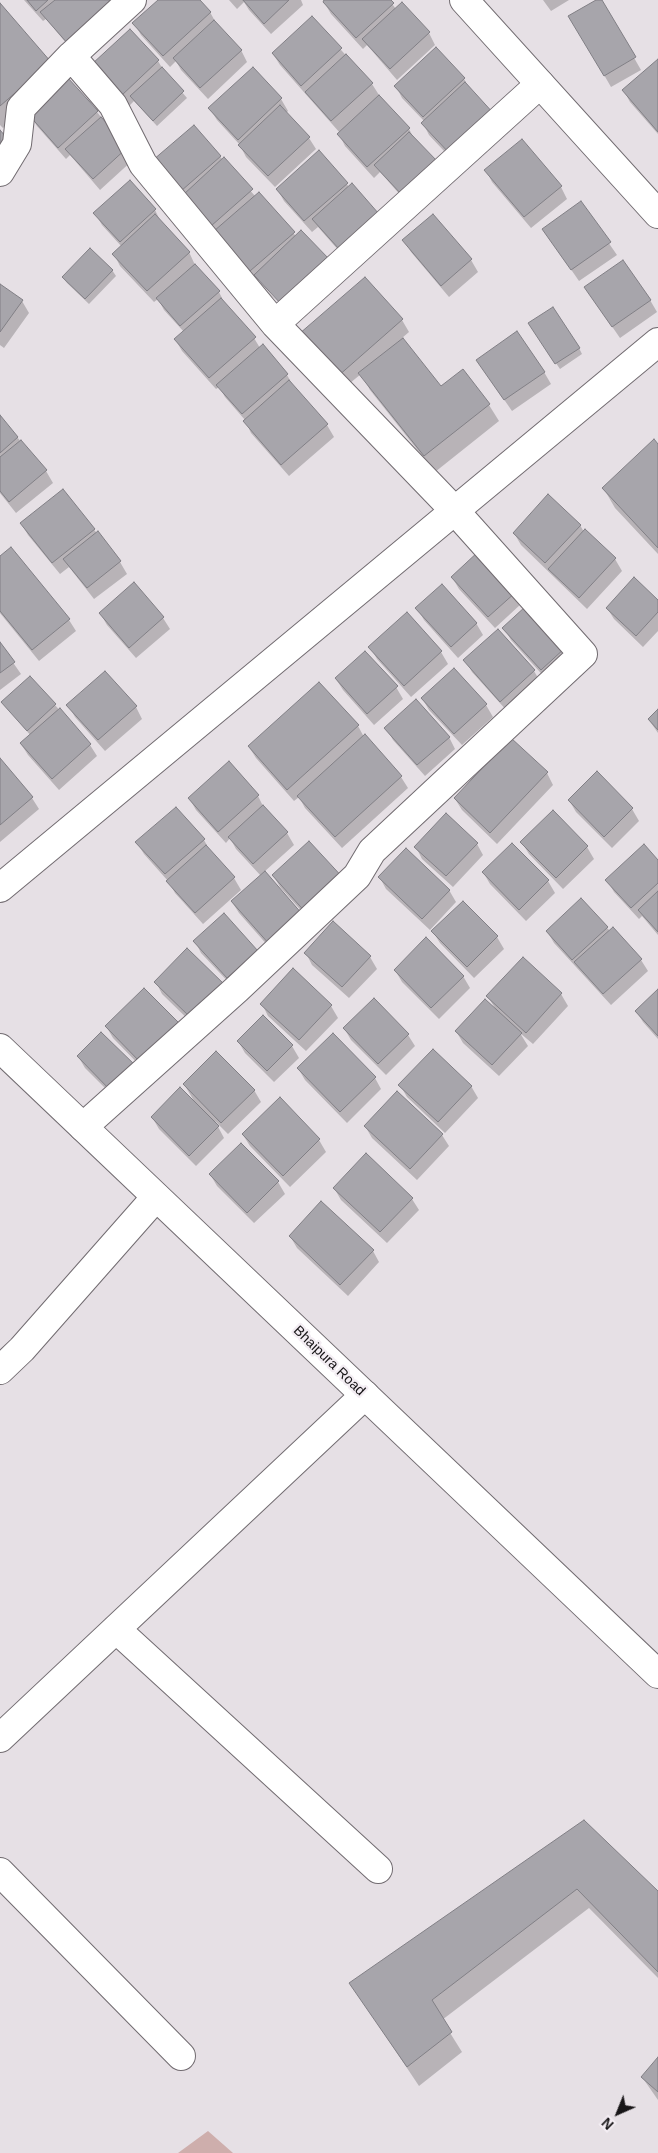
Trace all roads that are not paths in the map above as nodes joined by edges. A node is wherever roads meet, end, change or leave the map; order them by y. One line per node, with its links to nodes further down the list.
1 (132, 0): 3 (street)
2 (464, 0): 4 (street)
3 (71, 56): 5 (street); 7 (street)
4 (540, 84): 6 (street); 7 (street)
5 (0, 172)
6 (658, 214)
7 (275, 324): 9 (street)
8 (658, 342): 9 (street)
9 (455, 511): 10 (street); 12 (street)
10 (0, 888)
11 (0, 1048): 12 (street, Bhaipura Road)
12 (83, 1127): 13 (street, Bhaipura Road)
13 (156, 1197): 14 (street); 15 (street, Bhaipura Road)
14 (0, 1370)
15 (365, 1395): 16 (street); 17 (street, Bhaipura Road)
16 (116, 1629): 18 (street); 19 (street)
17 (658, 1674)
18 (0, 1738)
19 (378, 1869)
20 (0, 1872): 21 (street)
21 (181, 2056)

